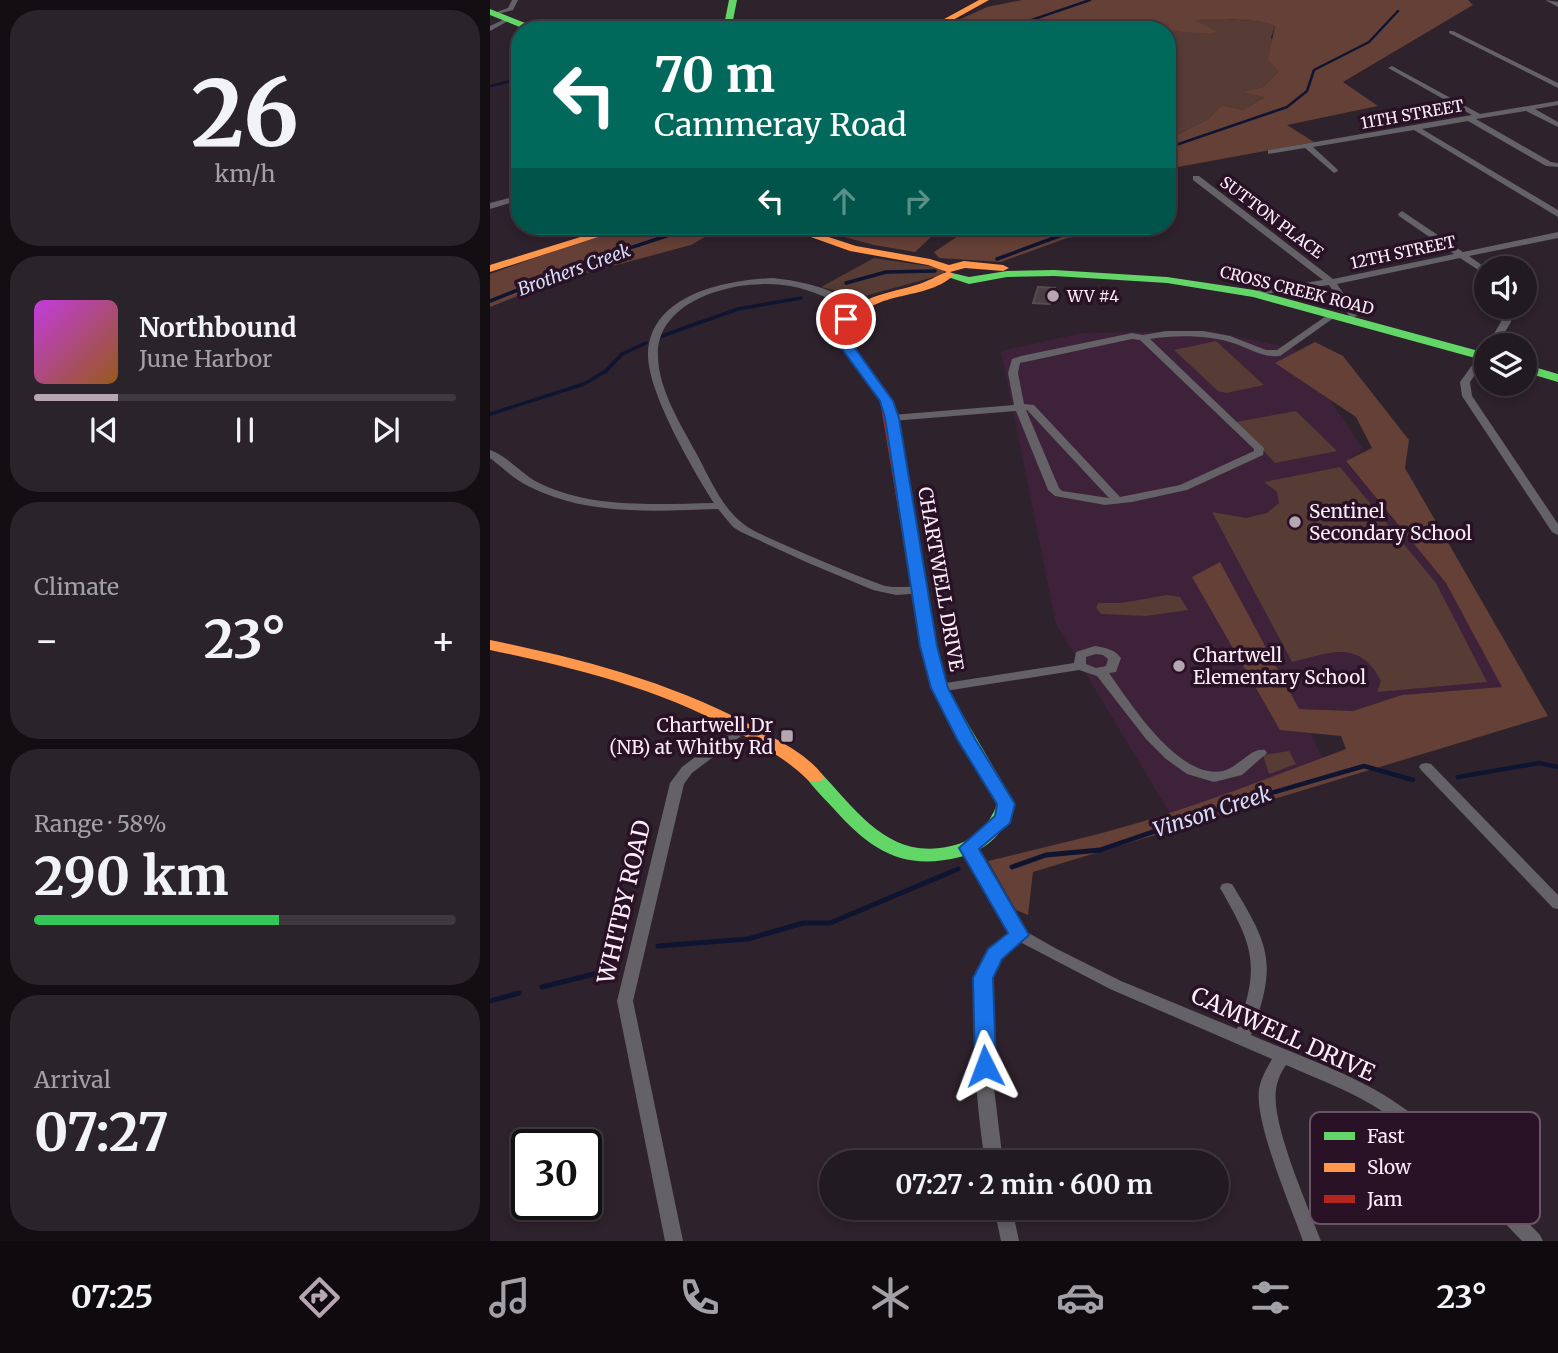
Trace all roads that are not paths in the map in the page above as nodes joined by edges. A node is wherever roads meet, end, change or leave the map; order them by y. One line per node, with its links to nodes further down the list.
1 (515, 0): 6 (street)
2 (733, 0): 7 (street)
3 (985, 0): 8 (street)
4 (1549, 0): 5 (street)
5 (1558, 5)
6 (496, 18)
7 (729, 21)
8 (945, 21)
9 (1451, 32): 11 (street)
10 (1392, 68): 14 (street)
11 (1558, 86)
12 (1558, 103): 13 (street, 11TH STREET)
13 (1527, 108): 14 (street, 11TH STREET); 15 (street)
14 (1474, 117): 16 (street, 11TH STREET); 19 (street)
15 (1558, 125)
16 (1417, 129): 17 (street, 11TH STREET); 25 (street)
17 (1306, 145): 18 (street, 11TH STREET); 20 (street)
18 (1270, 152)
19 (1558, 165)
20 (1334, 172)
21 (1196, 178): 35 (street, SUTTON PLACE)
22 (511, 200): 23 (street)
23 (490, 206)
24 (1402, 214): 29 (street)
25 (1558, 214)
26 (598, 235): 31 (street)
27 (812, 235): 32 (street)
28 (1558, 235): 29 (street, 12TH STREET)
29 (1463, 254): 30 (street); 35 (street, 12TH STREET)
30 (1474, 263)
31 (490, 269)
32 (954, 269): 33 (street); 34 (street); 36 (street)
33 (984, 271): 34 (street); 37 (street, CROSS CREEK ROAD)
34 (969, 281): 36 (street)
35 (1331, 282): 37 (street, 12TH STREET); 40 (street, SUTTON PLACE)
36 (901, 294): 38 (street)
37 (1254, 294): 39 (street, CROSS CREEK ROAD)
38 (858, 309): 47 (street, CHARTWELL DRIVE); 50 (street)
39 (1332, 315): 41 (street); 42 (street, CROSS CREEK ROAD)
40 (1353, 315)
41 (1143, 338): 46 (street); 49 (street)
42 (1474, 349)
43 (1474, 369): 51 (street)
44 (1537, 372): 45 (street)
45 (1558, 378)
46 (1020, 407): 47 (street); 49 (street); 49 (street)
47 (892, 418): 52 (street, CHARTWELL DRIVE)
48 (490, 453): 50 (street)
49 (1118, 501)
50 (722, 506): 52 (street)
51 (1558, 532)
52 (920, 590): 56 (street, CHARTWELL DRIVE)
53 (490, 645): 57 (street, CHARTWELL DRIVE)
54 (1080, 666): 55 (street); 55 (street); 56 (street)
55 (1101, 672): 58 (street)
56 (939, 688): 60 (street, CHARTWELL DRIVE)
57 (744, 727): 60 (street, CHARTWELL DRIVE); 70 (street, WHITBY ROAD)
58 (1260, 753)
59 (1426, 767): 62 (street)
60 (969, 848): 63 (street)
61 (1227, 888): 64 (street)
62 (1558, 904)
63 (1020, 935): 64 (street, CAMWELL DRIVE); 67 (street)
64 (1242, 1036): 65 (street, CAMWELL DRIVE)
65 (1282, 1056): 66 (street, CAMWELL DRIVE); 72 (street)
66 (1395, 1112)
67 (992, 1150)
68 (1006, 1220): 71 (street)
69 (1517, 1224): 73 (street, CAMWELL DRIVE)
70 (674, 1241)
71 (1010, 1241)
72 (1312, 1241)
73 (1534, 1241)

